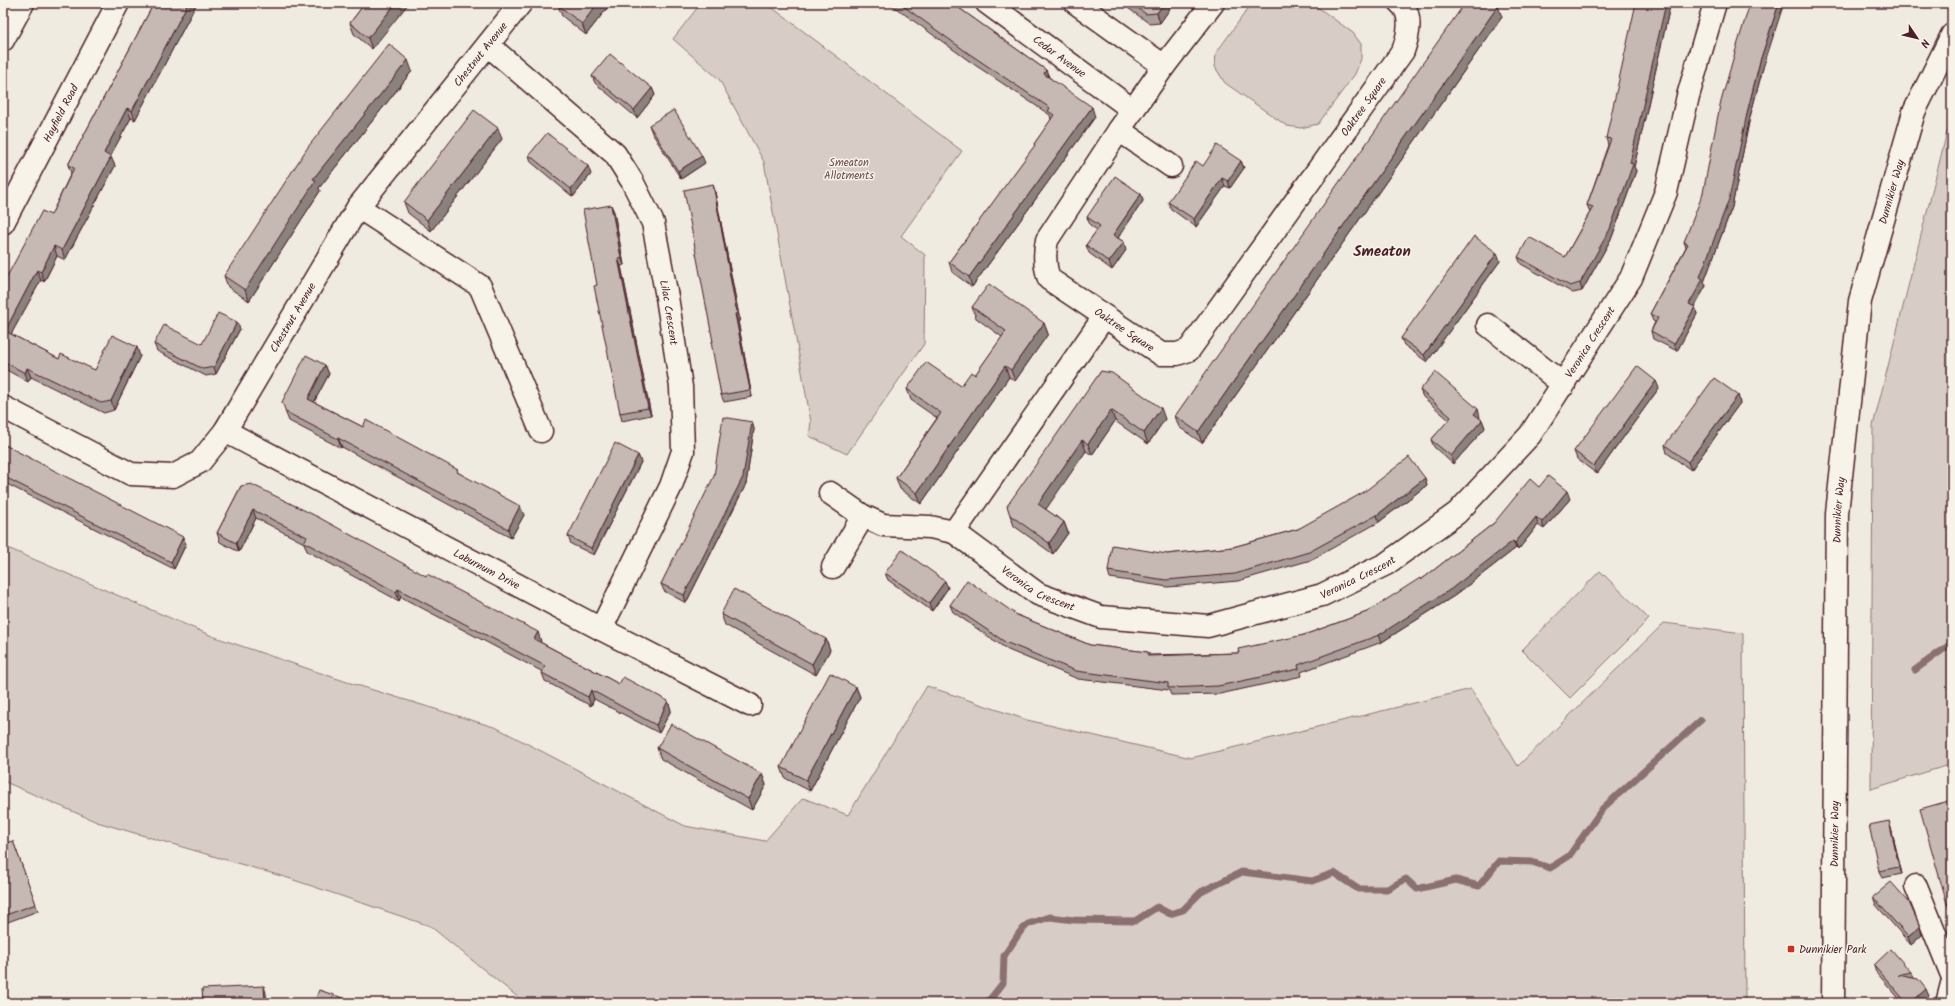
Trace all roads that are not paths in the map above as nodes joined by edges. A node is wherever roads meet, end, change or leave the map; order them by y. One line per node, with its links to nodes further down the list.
1 (23, 3): 10 (street)
2 (118, 3): 17 (street, Hayfield Road)
3 (521, 3): 11 (street, Chestnut Avenue)
4 (987, 3): 13 (street, Cedar Avenue)
5 (1076, 3): 12 (street)
6 (1212, 3): 12 (street, Oaktree Square)
7 (1400, 3): 18 (street, Oaktree Square)
8 (1715, 3): 20 (street, Veronica Crescent)
9 (1952, 35): 33 (street, Dunnikier Way)
10 (3, 40)
11 (488, 46): 16 (street, Chestnut Avenue); 28 (street, Lilac Crescent)
12 (1164, 66): 13 (street, Oaktree Square)
13 (1133, 110): 14 (street, Oaktree Square)
14 (1119, 130): 15 (street); 18 (street, Oaktree Square)
15 (1171, 166)
16 (358, 206): 22 (street, Chestnut Avenue); 23 (street)
17 (3, 223)
18 (1104, 317): 26 (street)
19 (1488, 325): 20 (street)
20 (1564, 385): 26 (street, Veronica Crescent)
21 (3, 407): 22 (street, Chestnut Avenue)
22 (225, 431): 28 (street, Laburnum Drive)
23 (541, 431)
24 (830, 493): 25 (street)
25 (863, 516): 26 (street); 27 (street)
26 (954, 532)
27 (833, 567)
28 (601, 629): 29 (street, Laburnum Drive)
29 (750, 705)
30 (1916, 886): 31 (street)
31 (1952, 975)
32 (1952, 984): 34 (street)
33 (1832, 1003)
34 (1947, 1003)

